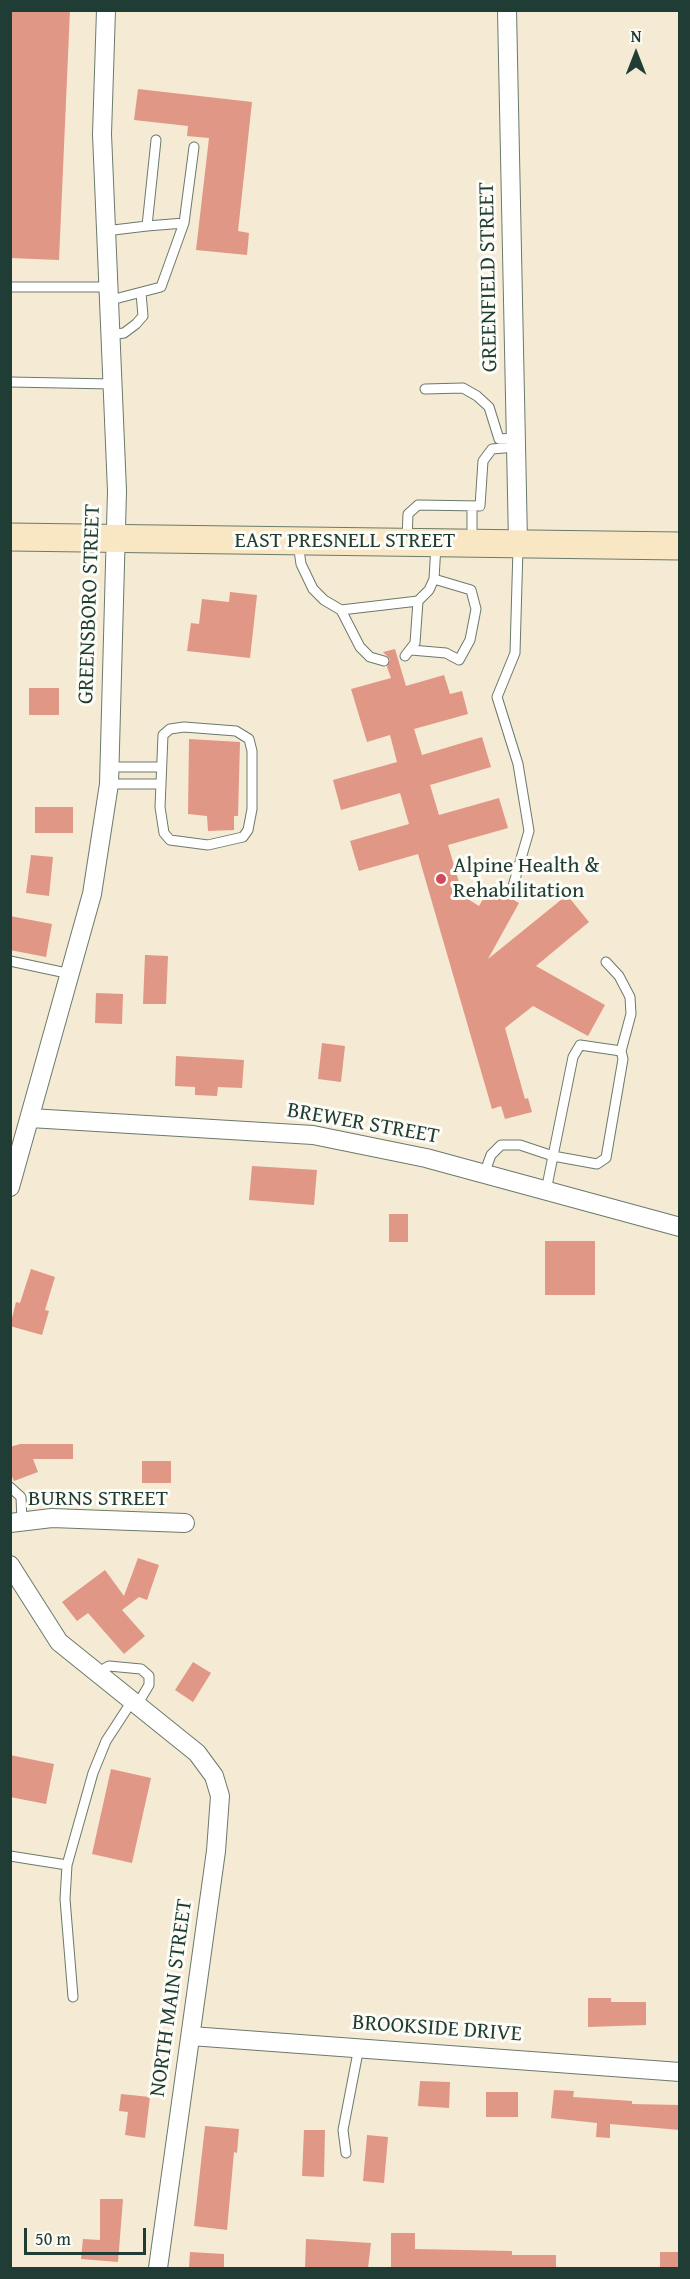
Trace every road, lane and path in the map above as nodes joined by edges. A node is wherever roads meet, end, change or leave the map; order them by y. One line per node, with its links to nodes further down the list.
1 (106, 10): 7 (street, GREENSBORO STREET)
2 (507, 10): 15 (street, GREENFIELD STREET)
3 (156, 140): 6 (lane)
4 (194, 147): 5 (lane)
5 (183, 223): 6 (lane); 9 (lane)
6 (147, 226): 7 (lane)
7 (105, 231): 10 (street, GREENSBORO STREET)
8 (10, 287): 10 (lane)
9 (141, 293): 10 (lane); 11 (lane)
10 (107, 294): 11 (street, GREENSBORO STREET)
11 (109, 335): 13 (street, GREENSBORO STREET)
12 (10, 382): 13 (lane)
13 (112, 384): 18 (street, GREENSBORO STREET)
14 (425, 389): 15 (lane)
15 (516, 443): 16 (lane); 23 (street, GREENFIELD STREET)
16 (472, 506): 20 (lane); 22 (lane)
17 (10, 537): 18 (main road, EAST PRESNELL STREET)
18 (117, 539): 19 (main road, EAST PRESNELL STREET); 30 (street, GREENSBORO STREET)
19 (297, 541): 20 (main road, EAST PRESNELL STREET); 27 (lane)
20 (407, 542): 21 (main road, EAST PRESNELL STREET)
21 (437, 542): 22 (main road, EAST PRESNELL STREET); 25 (lane)
22 (472, 542): 23 (main road, EAST PRESNELL STREET)
23 (518, 542): 24 (main road, EAST PRESNELL STREET); 32 (lane)
24 (680, 546)
25 (435, 575): 26 (lane); 26 (lane)
26 (418, 600): 27 (lane)
27 (341, 610): 28 (lane)
28 (384, 661)
29 (160, 767): 30 (lane); 31 (lane); 31 (lane)
30 (109, 775): 31 (lane); 35 (street, GREENSBORO STREET)
31 (160, 784)
32 (513, 886)
33 (10, 961): 35 (lane)
34 (606, 962): 36 (lane)
35 (70, 974): 37 (street, GREENSBORO STREET)
36 (621, 1051): 38 (lane); 38 (lane)
37 (30, 1118): 39 (street, BREWER STREET); 40 (street, GREENSBORO STREET)
38 (553, 1156): 39 (lane); 41 (lane)
39 (484, 1174): 41 (street, BREWER STREET)
40 (10, 1187)
41 (546, 1191): 42 (street, BREWER STREET)
42 (680, 1227)
43 (10, 1487): 44 (lane)
44 (16, 1523): 45 (street, BURNS STREET)
45 (185, 1523)
46 (10, 1565): 47 (street)
47 (97, 1673): 48 (street); 48 (lane)
48 (134, 1703): 50 (lane); 52 (street, NORTH MAIN STREET)
49 (10, 1856): 50 (lane)
50 (68, 1865): 51 (lane)
51 (73, 1997)
52 (191, 2036): 53 (street, BROOKSIDE DRIVE); 56 (street, NORTH MAIN STREET)
53 (358, 2047): 54 (street, BROOKSIDE DRIVE); 55 (lane)
54 (680, 2072)
55 (346, 2153)
56 (158, 2268)

